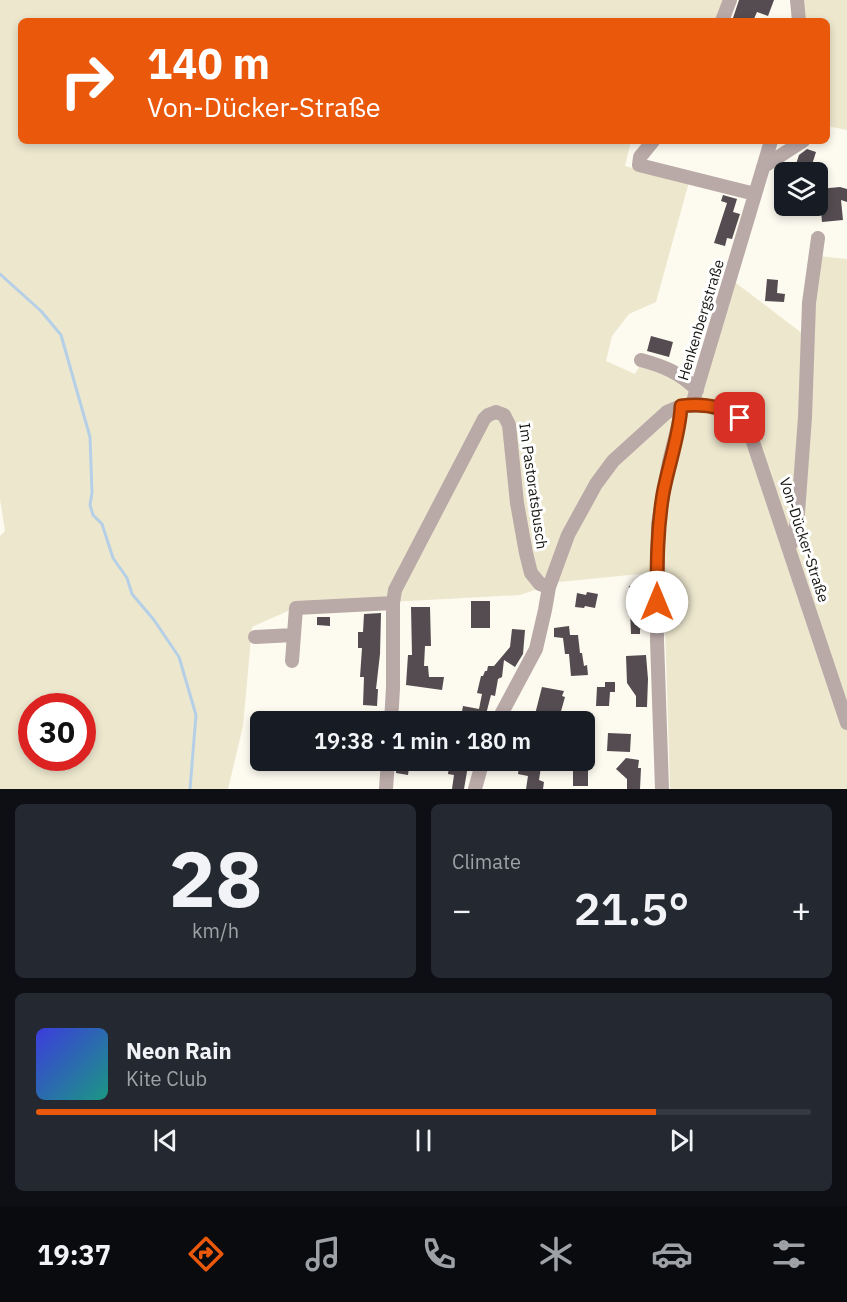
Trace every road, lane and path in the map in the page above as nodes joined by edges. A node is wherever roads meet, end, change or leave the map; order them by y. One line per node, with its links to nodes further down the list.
1 (730, 0): 3 (street)
2 (797, 0): 4 (street)
3 (723, 18)
4 (799, 18)
5 (651, 144): 9 (street)
6 (770, 144): 8 (street, Henkenbergstraße)
7 (798, 144): 8 (street)
8 (763, 167): 9 (street, Henkenbergstraße)
9 (755, 194): 12 (street, Henkenbergstraße)
10 (818, 238): 14 (street)
11 (641, 360): 12 (street)
12 (697, 390): 13 (street, Henkenbergstraße)
13 (686, 406): 14 (street, Von-Dücker-Straße); 15 (street, Im Pastoratsbusch); 27 (street, Henkenbergstraße)
14 (789, 546): 22 (street, Von-Dücker-Straße)
15 (549, 587): 16 (street, Im Pastoratsbusch); 21 (street)
16 (393, 603): 17 (street); 20 (street, Im Pastoratsbusch)
17 (294, 635): 18 (street); 19 (street)
18 (255, 637)
19 (292, 661)
20 (392, 711)
21 (503, 711)
22 (847, 723)
23 (387, 771): 25 (street)
24 (480, 771): 26 (street)
25 (386, 789)
26 (475, 789)
27 (662, 789)

